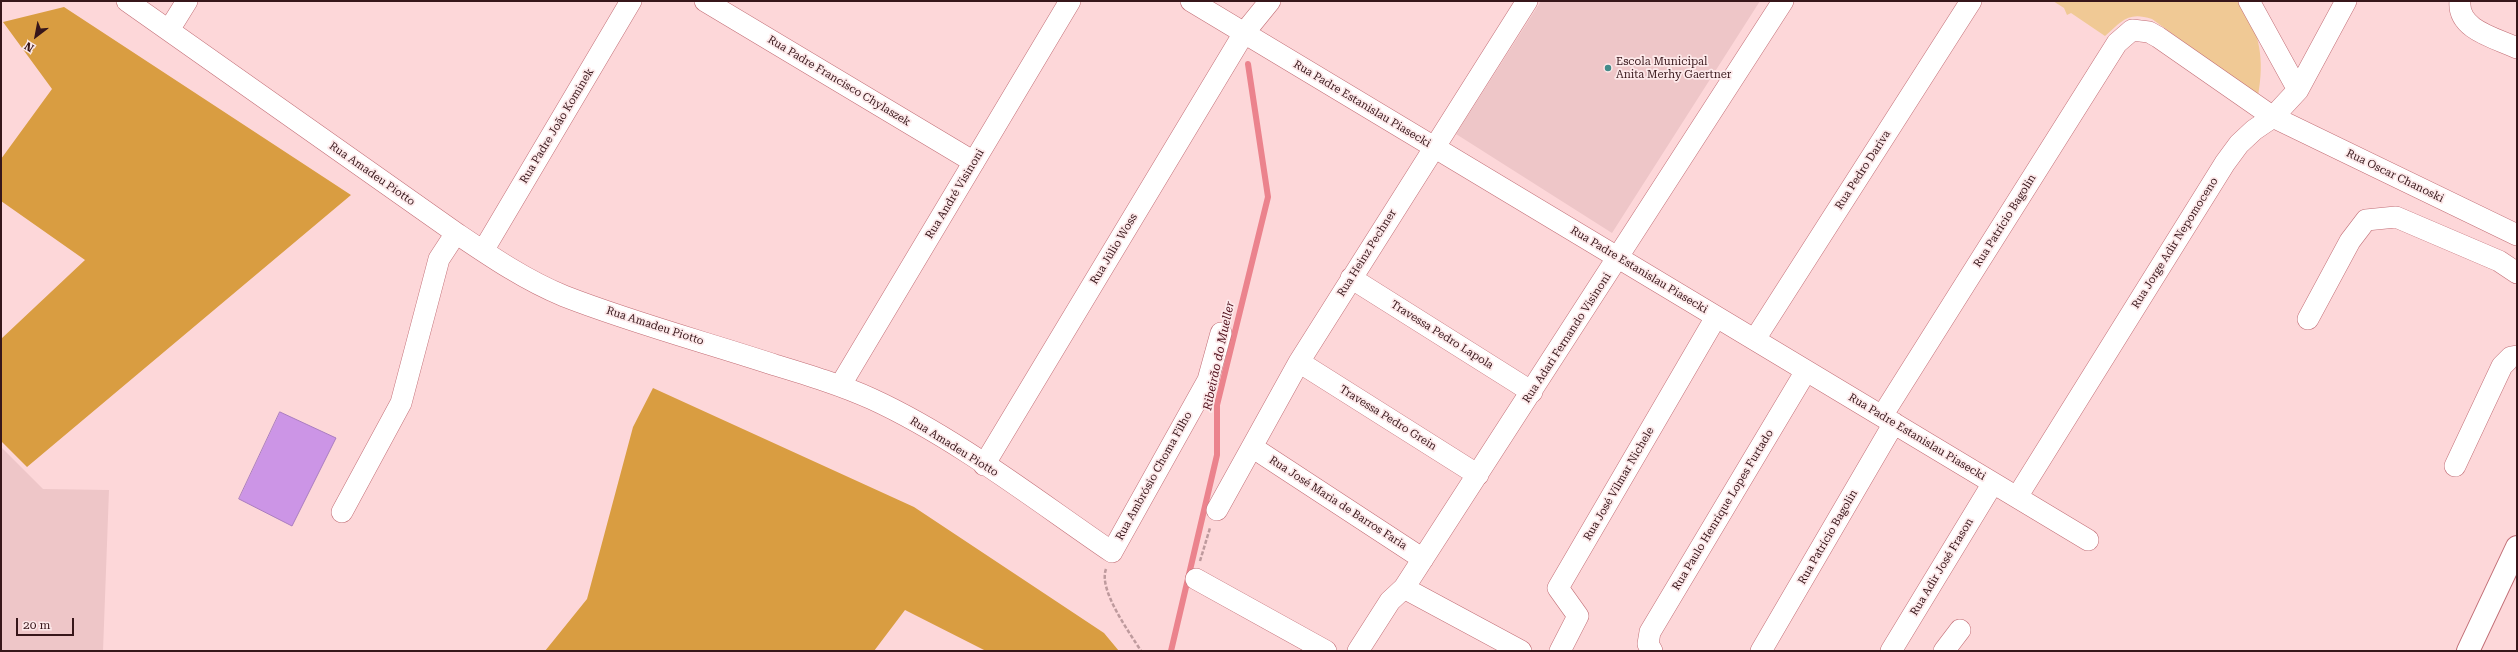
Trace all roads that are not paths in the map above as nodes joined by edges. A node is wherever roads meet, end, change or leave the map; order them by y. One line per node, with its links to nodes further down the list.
1 (126, 1): 14 (street, Rua Amadeu Piotto)
2 (187, 1): 14 (street)
3 (631, 1): 24 (street, Rua Padre João Kominek)
4 (705, 1): 21 (street, Rua Padre Francisco Chylaszek)
5 (1070, 1): 21 (street, Rua André Visinoni)
6 (1191, 1): 16 (street, Rua Padre Estanislau Piasecki)
7 (1270, 1): 16 (street, Rua Júlio Woss)
8 (1527, 1): 20 (street, Rua Heinz Pechner)
9 (1783, 1): 25 (street, Rua Adari Fernando Visinoni)
10 (1971, 1): 31 (street, Rua Pedro Dariva)
11 (2249, 1): 18 (street)
12 (2346, 1): 18 (street, Rua Jorge Adir Nepomoceno)
13 (2460, 1): 17 (street)
14 (169, 30): 22 (street, Rua Amadeu Piotto)
15 (2132, 30): 19 (street, Rua Oscar Chanoski); 37 (street, Rua Patrício Bagolin)
16 (1244, 33): 20 (street, Rua Padre Estanislau Piasecki); 39 (street, Rua Júlio Woss)
17 (2517, 48)
18 (2298, 90): 19 (street, Rua Jorge Adir Nepomoceno)
19 (2273, 117): 23 (street, Rua Oscar Chanoski); 43 (street, Rua Jorge Adir Nepomoceno)
20 (1434, 148): 25 (street, Rua Padre Estanislau Piasecki); 27 (street, Rua Heinz Pechner)
21 (974, 162): 35 (street, Rua André Visinoni)
22 (456, 233): 24 (street, Rua Amadeu Piotto); 45 (street)
23 (2517, 235)
24 (483, 251): 35 (street, Rua Amadeu Piotto)
25 (1619, 258): 28 (street, Rua Padre Estanislau Piasecki); 36 (street, Rua Adari Fernando Visinoni)
26 (2517, 273): 29 (street)
27 (1351, 278): 33 (street, Rua Heinz Pechner); 36 (street, Travessa Pedro Lapola)
28 (1716, 317): 31 (street, Rua Padre Estanislau Piasecki); 56 (street, Rua José Vilmar Nichele)
29 (2308, 319)
30 (1221, 333): 48 (street, Rua Ambrósio Choma Filho)
31 (1755, 339): 34 (street, Rua Padre Estanislau Piasecki)
32 (2517, 356): 40 (street)
33 (1299, 362): 38 (street, Rua Heinz Pechner); 41 (street, Travessa Pedro Grein)
34 (1806, 371): 37 (street, Rua Padre Estanislau Piasecki); 57 (street, Rua Paulo Henrique Lopes Furtado)
35 (840, 386): 39 (street, Rua Amadeu Piotto)
36 (1532, 392): 41 (street, Rua Adari Fernando Visinoni)
37 (1888, 420): 42 (street, Rua Padre Estanislau Piasecki); 58 (street, Rua Patrício Bagolin)
38 (1252, 447): 44 (street, Rua Heinz Pechner); 49 (street, Rua José Maria de Barros Faria)
39 (984, 465): 48 (street, Rua Amadeu Piotto)
40 (2455, 466)
41 (1478, 475): 49 (street, Rua Adari Fernando Visinoni)
42 (1994, 483): 43 (street, Rua Padre Estanislau Piasecki); 59 (street, Rua Adir José Frason)
43 (2017, 497): 46 (street, Rua Padre Estanislau Piasecki)
44 (1217, 510)
45 (342, 512)
46 (2088, 540)
47 (2517, 547): 61 (main road)
48 (1112, 552)
49 (1423, 559): 51 (street, Rua Adari Fernando Visinoni)
50 (1196, 579): 53 (street)
51 (1404, 588): 54 (street, Rua Adari Fernando Visinoni); 55 (street)
52 (1960, 630): 60 (street)
53 (1326, 651)
54 (1358, 651)
55 (1521, 651)
56 (1560, 651)
57 (1652, 651)
58 (1761, 651)
59 (1891, 651)
60 (1944, 651)
61 (2468, 651)

